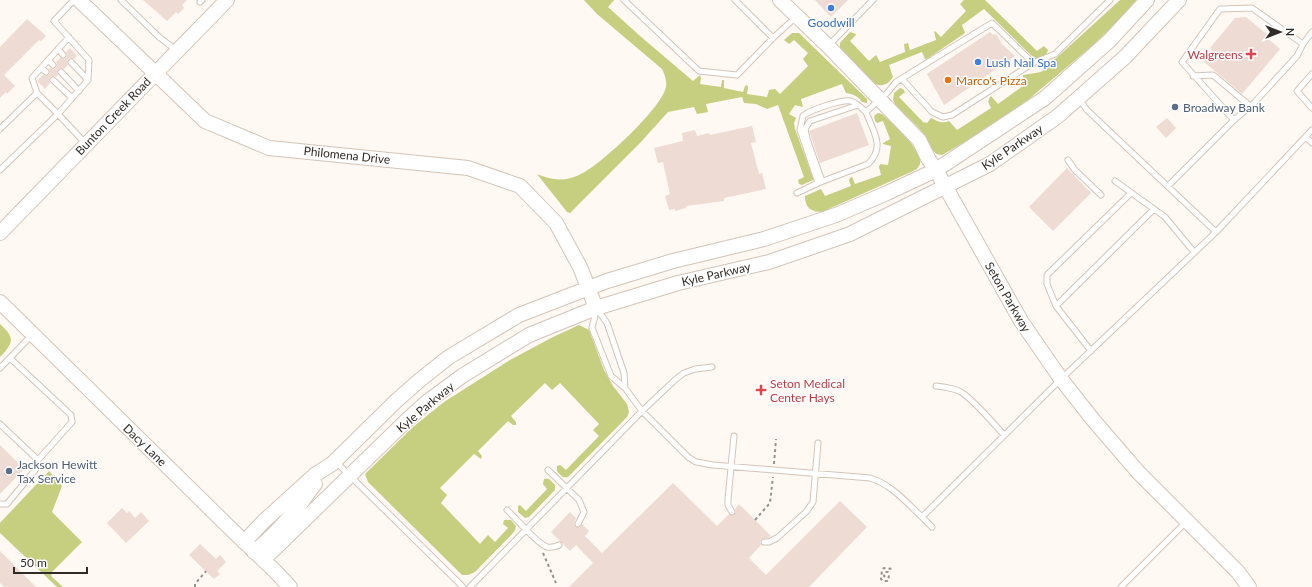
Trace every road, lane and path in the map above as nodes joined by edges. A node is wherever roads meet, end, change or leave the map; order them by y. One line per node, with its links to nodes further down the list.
1 (74, 0): 14 (lane)
2 (79, 0): 28 (street, Philomena Drive)
3 (121, 0): 19 (lane)
4 (624, 0): 15 (lane)
5 (735, 0): 15 (lane)
6 (780, 0): 12 (street, Seton Parkway)
7 (873, 0): 17 (lane)
8 (1110, 0): 23 (lane)
9 (1148, 0): 52 (street, Kyle Parkway)
10 (1179, 0): 37 (street, Kyle Parkway)
11 (223, 1): 19 (street, Bunton Creek Road)
12 (797, 16): 15 (lane); 17 (street, Seton Parkway)
13 (1312, 32): 16 (lane)
14 (69, 38): 18 (lane); 33 (lane)
15 (773, 38)
16 (1303, 44): 30 (lane); 40 (lane)
17 (828, 46): 38 (street, Seton Parkway)
18 (58, 50): 20 (lane); 21 (lane)
19 (177, 51): 28 (street, Bunton Creek Road)
20 (63, 55)
21 (48, 60): 24 (lane); 25 (lane)
22 (71, 62): 33 (lane)
23 (1033, 63): 31 (lane); 31 (lane)
24 (53, 65)
25 (41, 68): 26 (lane); 35 (lane)
26 (46, 72)
27 (61, 72): 34 (lane)
28 (155, 73): 49 (street, Bunton Creek Road); 64 (street, Philomena Drive)
29 (1312, 74): 41 (lane)
30 (1193, 76): 40 (lane); 44 (lane)
31 (902, 79): 38 (lane)
32 (53, 80): 36 (lane)
33 (88, 80): 34 (lane)
34 (79, 90): 36 (lane)
35 (37, 93): 43 (lane); 45 (lane)
36 (72, 98): 43 (lane)
37 (1078, 98): 55 (street, Kyle Parkway); 56 (lane)
38 (880, 100): 42 (lane); 52 (street, Seton Parkway)
39 (858, 105): 42 (lane); 54 (lane); 54 (lane)
40 (1250, 106): 44 (lane)
41 (1312, 108)
42 (866, 112): 54 (lane)
43 (58, 114): 49 (lane); 51 (lane)
44 (1234, 120): 56 (lane)
45 (0, 129)
46 (1312, 130): 47 (lane)
47 (1306, 137): 48 (lane); 62 (lane)
48 (1312, 143)
49 (86, 144): 61 (street, Bunton Creek Road)
50 (1068, 160): 59 (lane)
51 (0, 170)
52 (936, 170): 55 (street, Seton Parkway); 64 (street, Kyle Parkway)
53 (1115, 181): 58 (lane)
54 (820, 182): 57 (lane)
55 (945, 186): 67 (street, Kyle Parkway); 73 (street, Seton Parkway)
56 (1168, 186): 62 (lane)
57 (797, 193)
58 (1131, 193): 60 (lane); 66 (lane)
59 (1100, 195)
60 (1154, 209): 63 (lane); 66 (lane)
61 (1, 229)
62 (1216, 232): 63 (lane)
63 (1194, 252): 69 (lane)
64 (589, 287): 67 (street, Philomena Drive); 83 (street, Kyle Parkway)
65 (0, 302): 68 (street, Dacy Lane)
66 (1056, 306): 69 (lane)
67 (596, 308): 75 (lane); 75 (lane); 88 (street, Kyle Parkway)
68 (32, 335): 70 (lane); 102 (street, Dacy Lane)
69 (1091, 352): 73 (lane)
70 (10, 358): 71 (lane); 82 (lane)
71 (0, 368)
72 (712, 368): 76 (lane)
73 (1061, 379): 78 (lane); 96 (street, Seton Parkway)
74 (936, 386): 78 (lane)
75 (625, 388): 76 (lane)
76 (642, 411): 85 (lane); 90 (lane)
77 (0, 424): 82 (lane)
78 (1004, 435): 94 (lane)
79 (734, 436): 85 (lane)
80 (776, 439): 84 (path)
81 (818, 443): 87 (lane)
82 (38, 460): 91 (lane)
83 (334, 462): 88 (lane); 102 (street, Kyle Parkway)
84 (774, 464)
85 (731, 467): 87 (lane); 93 (lane)
86 (548, 470): 90 (lane)
87 (816, 473): 94 (lane); 100 (lane)
88 (350, 475): 102 (street, Kyle Parkway); 110 (lane)
89 (773, 476): 95 (path)
90 (566, 488): 97 (lane); 99 (lane)
91 (0, 504)
92 (507, 510): 99 (lane)
93 (732, 512)
94 (922, 517): 98 (lane)
95 (755, 520)
96 (1186, 521): 112 (lane); 113 (street, Seton Parkway)
97 (578, 524)
98 (932, 527)
99 (526, 529): 101 (lane); 111 (lane)
100 (764, 542)
101 (559, 545)
102 (254, 551): 109 (street, Dacy Lane)
103 (543, 553): 107 (path)
104 (893, 569): 106 (path)
105 (206, 571): 108 (path)
106 (885, 577)
107 (556, 583)
108 (195, 587)
109 (290, 587)
110 (462, 587)
111 (470, 587)
112 (1121, 587)
113 (1248, 587)

